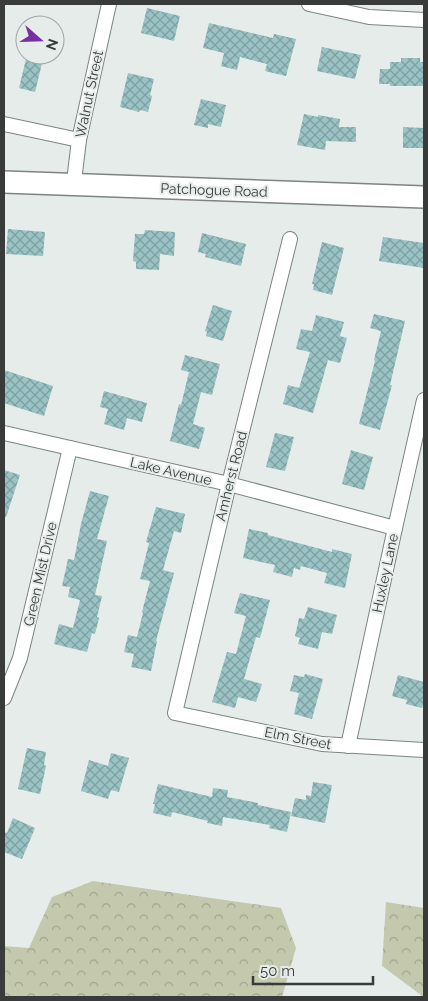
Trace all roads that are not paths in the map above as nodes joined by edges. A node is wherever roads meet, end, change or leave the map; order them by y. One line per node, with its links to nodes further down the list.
1 (109, 4): 5 (street, Walnut Street)
2 (309, 4): 3 (street)
3 (424, 20)
4 (4, 124): 5 (street)
5 (79, 140): 7 (street, Walnut Street)
6 (4, 182): 7 (main road, Patchogue Road)
7 (76, 185): 8 (main road, Patchogue Road)
8 (424, 197)
9 (290, 239): 13 (street, Amherst Road)
10 (424, 400): 14 (street, Huxley Lane)
11 (4, 433): 12 (street, Lake Avenue)
12 (70, 448): 13 (street, Lake Avenue); 15 (street, Green Mist Drive)
13 (229, 484): 14 (street, Lake Avenue); 16 (street, Amherst Road)
14 (395, 528): 17 (street, Huxley Lane)
15 (4, 698)
16 (174, 713): 17 (street, Elm Street)
17 (348, 746): 18 (street, Elm Street)
18 (424, 750)

